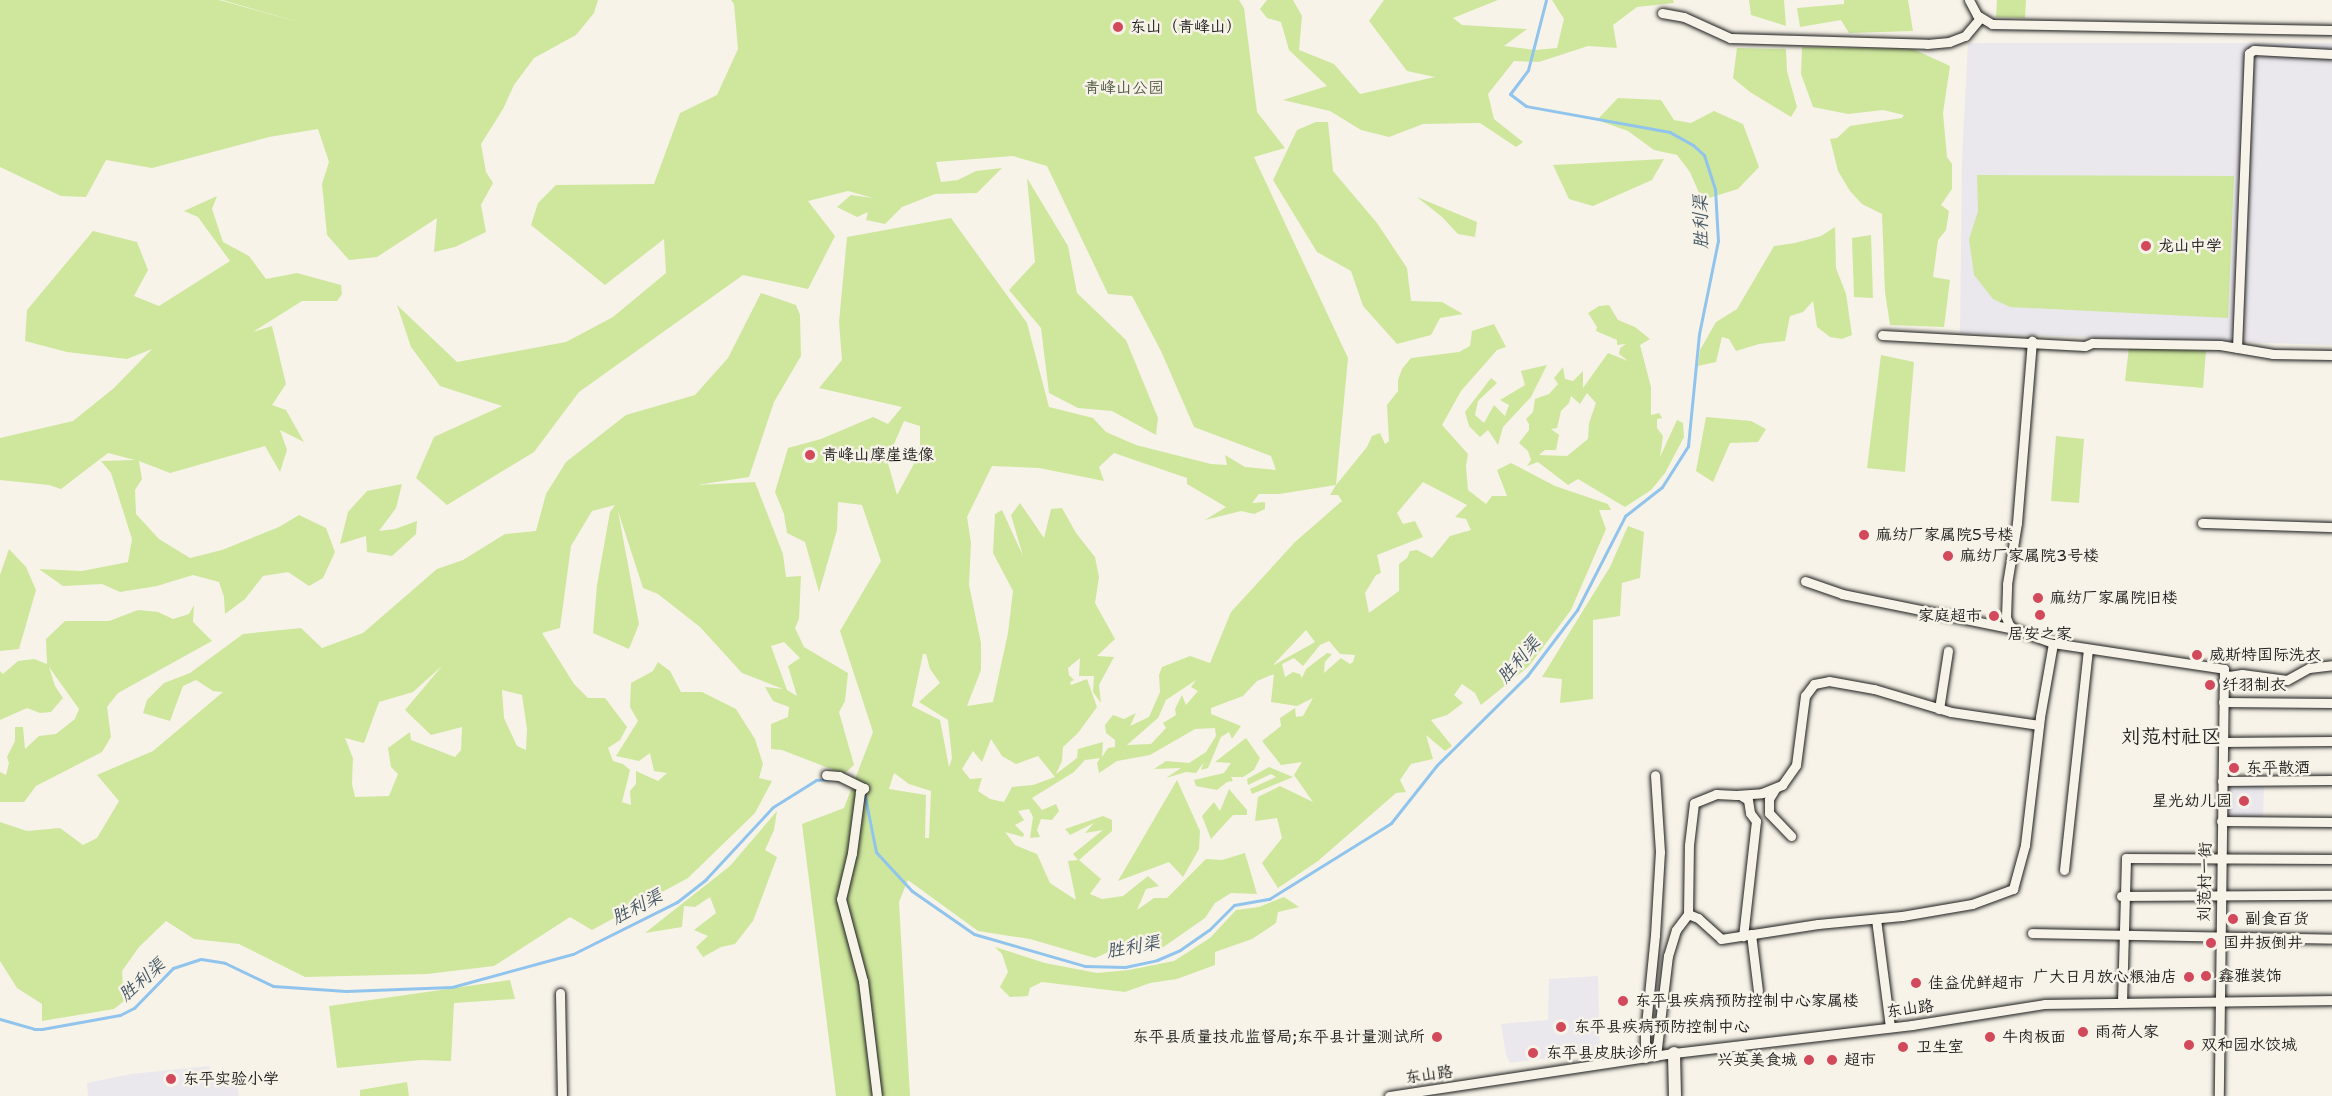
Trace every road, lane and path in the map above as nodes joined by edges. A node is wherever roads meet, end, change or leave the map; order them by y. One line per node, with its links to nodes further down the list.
1 (1969, 0): 3 (street)
2 (1662, 13): 3 (street)
3 (1980, 18): 4 (street)
4 (2332, 30)
5 (2332, 54): 8 (street)
6 (1882, 335): 7 (street)
7 (2032, 341): 8 (street); 13 (street)
8 (2237, 348): 9 (street)
9 (2332, 355)
10 (2202, 523): 11 (street)
11 (2332, 526)
12 (1804, 581): 13 (street)
13 (2014, 629): 14 (street)
14 (2053, 643): 15 (street); 22 (street)
15 (2088, 649): 18 (street, 刘范村一街); 36 (street)
16 (1948, 651): 21 (street)
17 (2332, 665): 18 (street)
18 (2223, 681): 19 (street, 刘范村一街)
19 (2223, 702): 20 (street); 24 (street, 刘范村一街)
20 (2332, 703)
21 (1939, 709): 22 (street); 29 (street)
22 (2039, 725): 41 (street)
23 (2332, 741): 24 (street)
24 (2222, 742): 28 (street, 刘范村一街)
25 (826, 775): 57 (street)
26 (1655, 775): 55 (street)
27 (2332, 780): 28 (street)
28 (2222, 781): 31 (street, 刘范村一街)
29 (1775, 789): 30 (street); 33 (street)
30 (1740, 795): 40 (street); 44 (street)
31 (2221, 821): 32 (street); 34 (street, 刘范村一街)
32 (2332, 822)
33 (1791, 836)
34 (2221, 859): 35 (street); 38 (street); 39 (street, 刘范村一街)
35 (2332, 859)
36 (2064, 870)
37 (2332, 895): 39 (street)
38 (2122, 896): 39 (street); 43 (street)
39 (2220, 896): 45 (street, 刘范村一街)
40 (1688, 914): 44 (street); 54 (street)
41 (1876, 919): 44 (street); 52 (street)
42 (2032, 933): 43 (street)
43 (2122, 934): 45 (street); 50 (street)
44 (1747, 935): 47 (street)
45 (2219, 935): 46 (street); 51 (street, 刘范村一街)
46 (2332, 939)
47 (1758, 992)
48 (560, 993): 56 (street)
49 (2332, 1000): 51 (street, 东山路)
50 (2122, 1002): 51 (street, 东山路); 52 (street, 东山路)
51 (2220, 1002): 60 (street, 刘范村一街)
52 (1890, 1027): 53 (street, 东山路)
53 (1674, 1053): 54 (street, 东山路); 59 (main road)
54 (1656, 1056): 55 (street, 东山路)
55 (1645, 1058): 58 (street, 东山路)
56 (562, 1096)
57 (876, 1096)
58 (1389, 1096)
59 (1675, 1096)
60 (2219, 1096)

